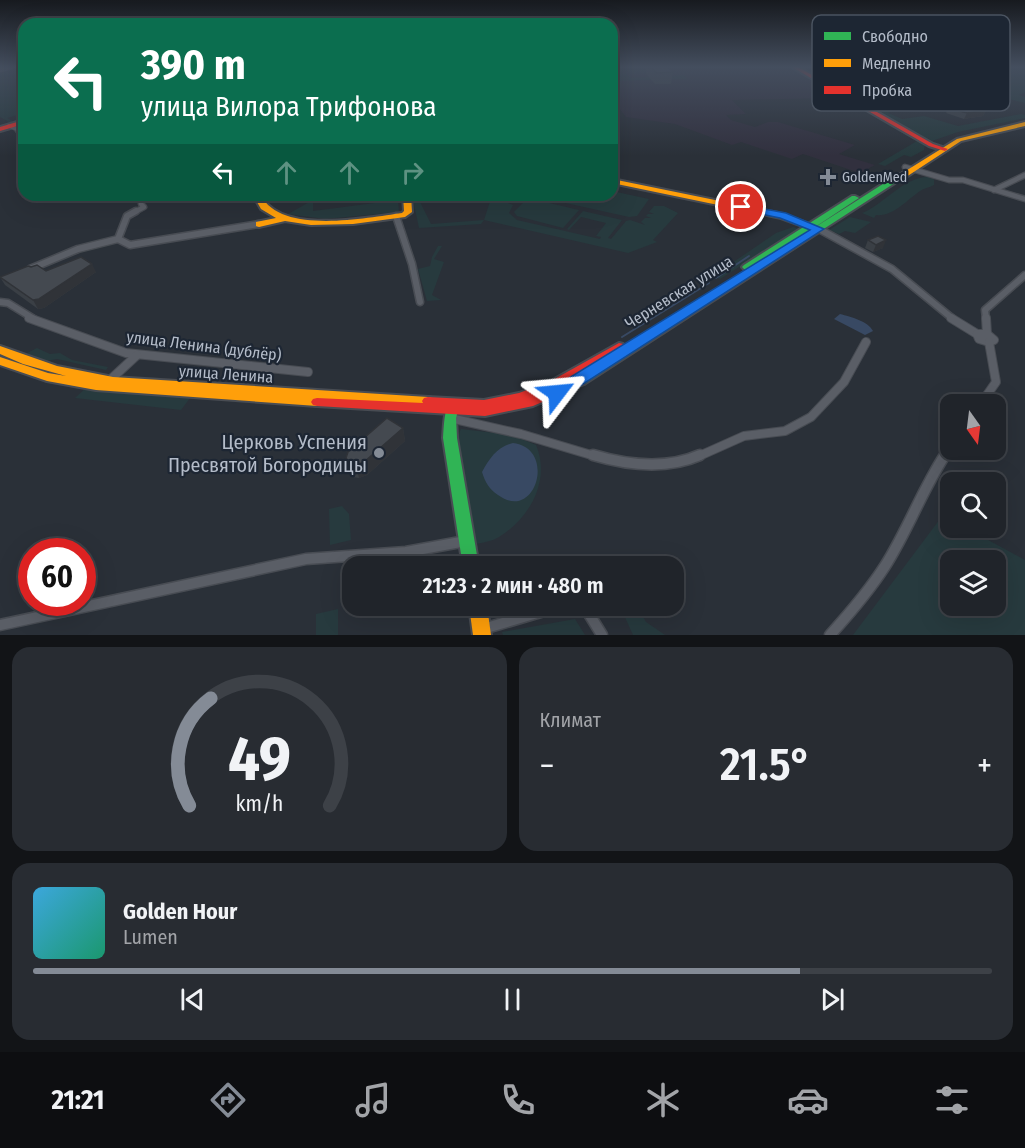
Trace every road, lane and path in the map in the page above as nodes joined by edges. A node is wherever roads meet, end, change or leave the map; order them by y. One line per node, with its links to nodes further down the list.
1 (874, 111): 3 (main road)
2 (1025, 122): 3 (main road, Черневская улица)
3 (941, 148): 4 (main road, Черневская улица)
4 (909, 168): 7 (street); 15 (main road, Черневская улица)
5 (1025, 175): 7 (street)
6 (618, 182): 15 (main road)
7 (994, 190): 8 (street)
8 (1025, 199)
9 (141, 201): 16 (street)
10 (260, 201): 13 (main road)
11 (407, 201): 12 (main road)
12 (396, 216): 13 (main road); 20 (street)
13 (285, 218): 14 (main road)
14 (259, 224): 16 (street)
15 (814, 228): 21 (street); 29 (main road, Черневская улица)
16 (118, 239): 17 (street)
17 (26, 270)
18 (1025, 275): 21 (street)
19 (0, 302): 24 (street, улица Ленина (дублёр))
20 (420, 302)
21 (988, 338): 28 (street)
22 (866, 342): 29 (street)
23 (0, 350): 27 (main road, улица Ленина)
24 (137, 355): 26 (street, улица Ленина (дублёр)); 27 (street)
25 (0, 362): 29 (main road, улица Ленина)
26 (308, 372)
27 (110, 380): 29 (main road, улица Ленина)
28 (988, 394)
29 (452, 411): 31 (main road)
30 (942, 460): 39 (street)
31 (466, 540): 32 (main road); 36 (street)
32 (469, 556)
33 (480, 616): 37 (main road)
34 (531, 616): 37 (street)
35 (590, 616): 38 (street)
36 (0, 625)
37 (482, 632)
38 (602, 635)
39 (830, 635)

